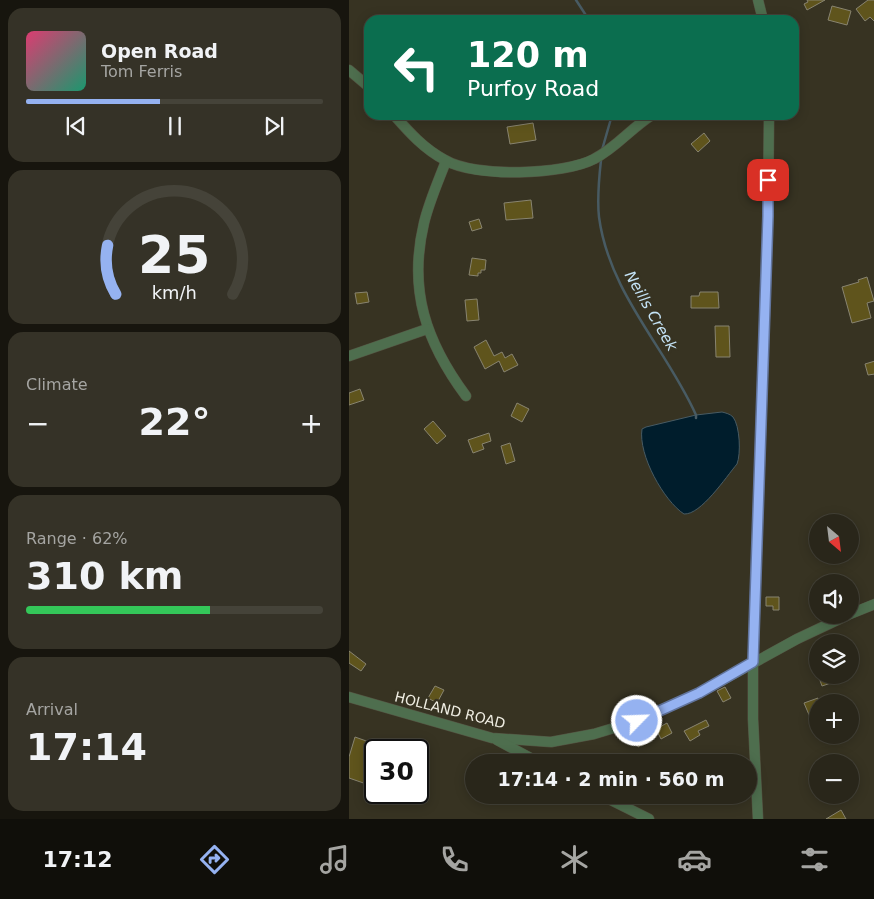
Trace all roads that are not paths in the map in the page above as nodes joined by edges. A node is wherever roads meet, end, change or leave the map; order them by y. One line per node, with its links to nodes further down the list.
1 (758, 0): 2 (street)
2 (762, 15)
3 (349, 70): 4 (street)
4 (364, 83)
5 (398, 120): 8 (street)
6 (645, 120): 8 (street)
7 (769, 120): 15 (street)
8 (446, 161): 9 (street)
9 (427, 329): 10 (street); 11 (street)
10 (349, 356)
11 (466, 396)
12 (874, 604): 13 (street, HOLLAND ROAD)
13 (859, 611)
14 (830, 624): 15 (street, HOLLAND ROAD)
15 (753, 662): 17 (street, HOLLAND ROAD); 21 (street)
16 (349, 697): 17 (street, HOLLAND ROAD)
17 (492, 738): 18 (street)
18 (523, 754)
19 (619, 804): 20 (street)
20 (649, 819)
21 (758, 819)

